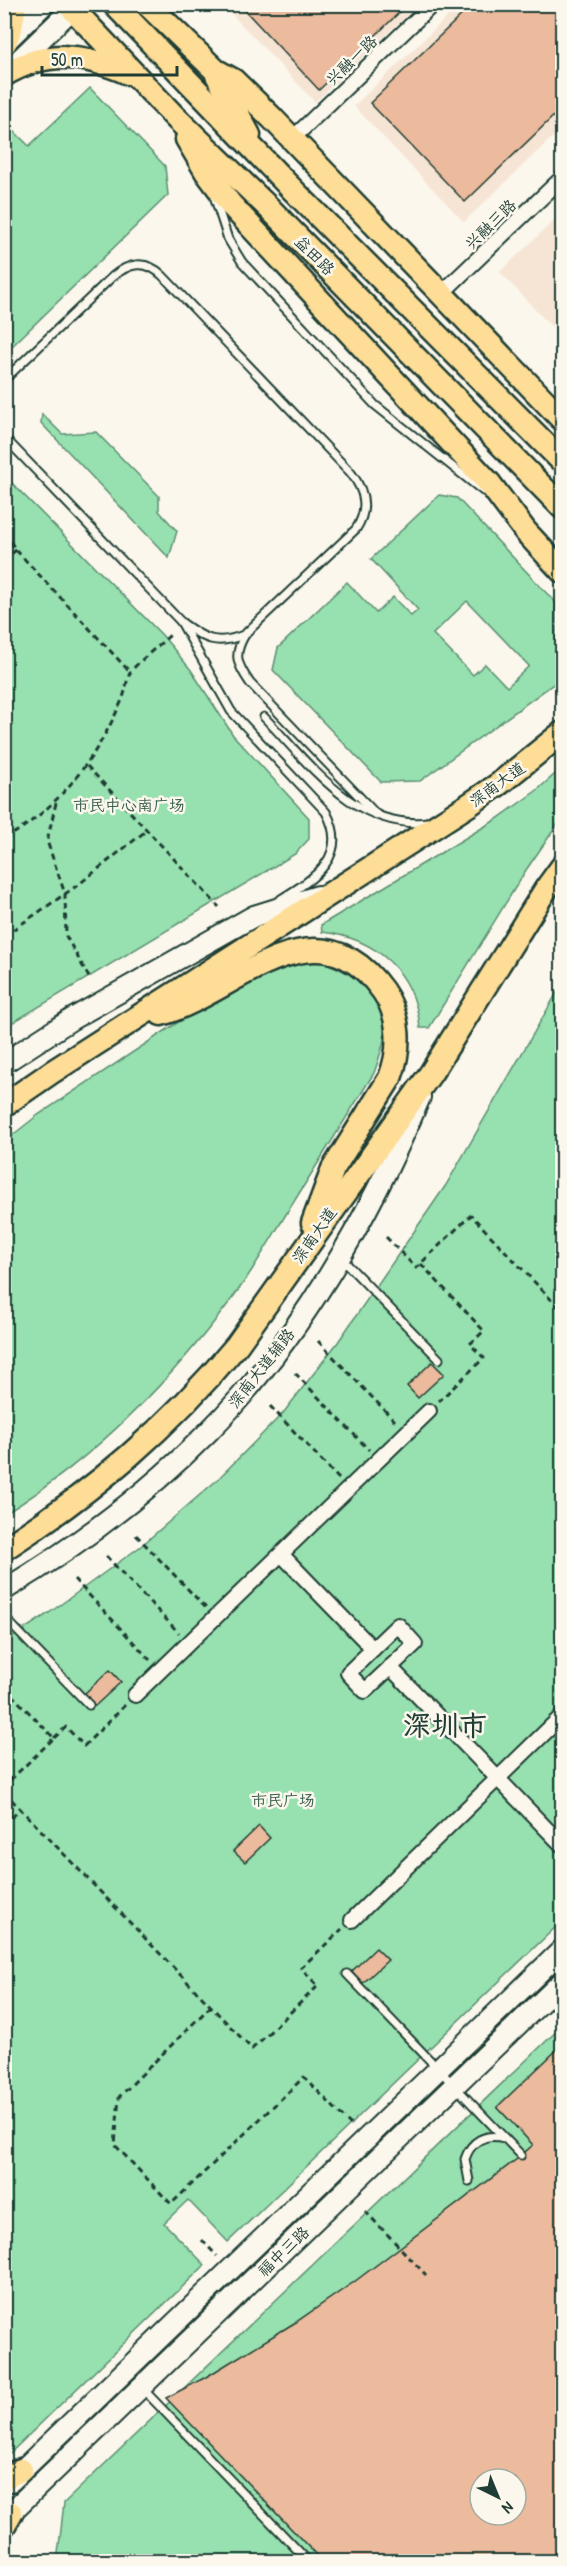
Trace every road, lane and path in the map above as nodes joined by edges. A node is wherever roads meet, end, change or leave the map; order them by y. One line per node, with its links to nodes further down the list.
1 (15, 4): 8 (main road)
2 (44, 4): 8 (street)
3 (114, 4): 14 (main road, 益田路)
4 (147, 4): 9 (main road)
5 (169, 4): 9 (main road)
6 (433, 4): 13 (street, 兴融一路)
7 (72, 6): 10 (street); 11 (main road, 益田路)
8 (5, 43)
9 (214, 70): 13 (main road); 14 (main road)
10 (4, 75): 11 (main road)
11 (136, 76): 12 (main road, 益田路)
12 (174, 116): 15 (main road); 22 (main road, 益田路)
13 (291, 140): 17 (main road)
14 (255, 151): 21 (main road, 益田路, bridge)
15 (207, 173): 23 (main road); 23 (lane)
16 (562, 178): 17 (street, 兴融三路)
17 (441, 294): 19 (main road)
18 (4, 380): 29 (lane)
19 (562, 419)
20 (4, 437): 28 (lane)
21 (562, 461)
22 (562, 507)
23 (526, 532): 27 (main road)
24 (4, 533): 25 (path)
25 (16, 550): 26 (path); 31 (path)
26 (4, 560)
27 (562, 571)
28 (181, 622): 29 (lane); 44 (lane)
29 (246, 633): 36 (lane)
30 (170, 635): 31 (path)
31 (130, 672): 34 (path)
32 (264, 717): 36 (lane)
33 (562, 733): 37 (main road, 深南大道)
34 (87, 766): 35 (path); 38 (path)
35 (56, 801): 39 (path); 42 (path)
36 (377, 815): 37 (lane)
37 (445, 820): 41 (main road, 深南大道)
38 (147, 830): 42 (path); 43 (path)
39 (4, 839)
40 (562, 867): 49 (main road, 深南大道)
41 (335, 891): 44 (street); 47 (main road, 深南大道)
42 (65, 894): 45 (path); 46 (path)
43 (219, 906)
44 (254, 916): 48 (street)
45 (4, 936)
46 (91, 981)
47 (138, 1018): 50 (main road, 深南大道); 52 (main road)
48 (4, 1063)
49 (430, 1073): 52 (main road, 深南大道); 53 (street, 深南大道辅路)
50 (4, 1105)
51 (386, 1237): 54 (path)
52 (303, 1249): 65 (main road, 深南大道)
53 (340, 1257): 57 (lane); 69 (street, 深南大道辅路)
54 (421, 1264): 55 (path); 60 (path)
55 (562, 1311)
56 (318, 1341): 61 (path)
57 (439, 1359)
58 (295, 1373): 62 (path)
59 (270, 1406): 63 (path)
60 (429, 1411): 61 (street)
61 (406, 1432): 62 (street)
62 (378, 1460): 63 (street)
63 (349, 1488): 66 (street)
64 (136, 1535): 71 (path)
65 (4, 1549)
66 (281, 1554): 71 (street); 73 (street)
67 (106, 1556): 72 (path)
68 (74, 1579): 75 (path)
69 (4, 1590)
70 (4, 1617): 78 (lane)
71 (215, 1618): 72 (street)
72 (189, 1643): 75 (street)
73 (373, 1649): 74 (street); 74 (street)
74 (390, 1667): 81 (street)
75 (160, 1671): 76 (street)
76 (135, 1695): 80 (path)
77 (4, 1696): 80 (path)
78 (89, 1705)
79 (562, 1716): 81 (street)
80 (54, 1738): 82 (path)
81 (498, 1778): 86 (street); 87 (street)
82 (4, 1786)
83 (4, 1792): 84 (path)
84 (21, 1809): 85 (path); 91 (path)
85 (4, 1824)
86 (562, 1845)
87 (352, 1920): 91 (path)
88 (562, 1950): 92 (street, 福中三路)
89 (347, 1974): 92 (lane)
90 (562, 1982): 93 (street, 福中三路)
91 (211, 2006): 94 (path)
92 (439, 2069): 93 (lane); 103 (street, 福中三路)
93 (455, 2086): 95 (lane); 102 (street, 福中三路)
94 (354, 2128)
95 (506, 2139): 96 (lane); 97 (lane)
96 (521, 2155)
97 (469, 2181)
98 (365, 2211): 101 (path)
99 (202, 2240): 100 (path)
100 (220, 2259)
101 (426, 2276)
102 (142, 2387): 105 (street, 福中三路); 106 (lane)
103 (13, 2474): 104 (street, 福中三路)
104 (4, 2487)
105 (7, 2519)
106 (309, 2562)

